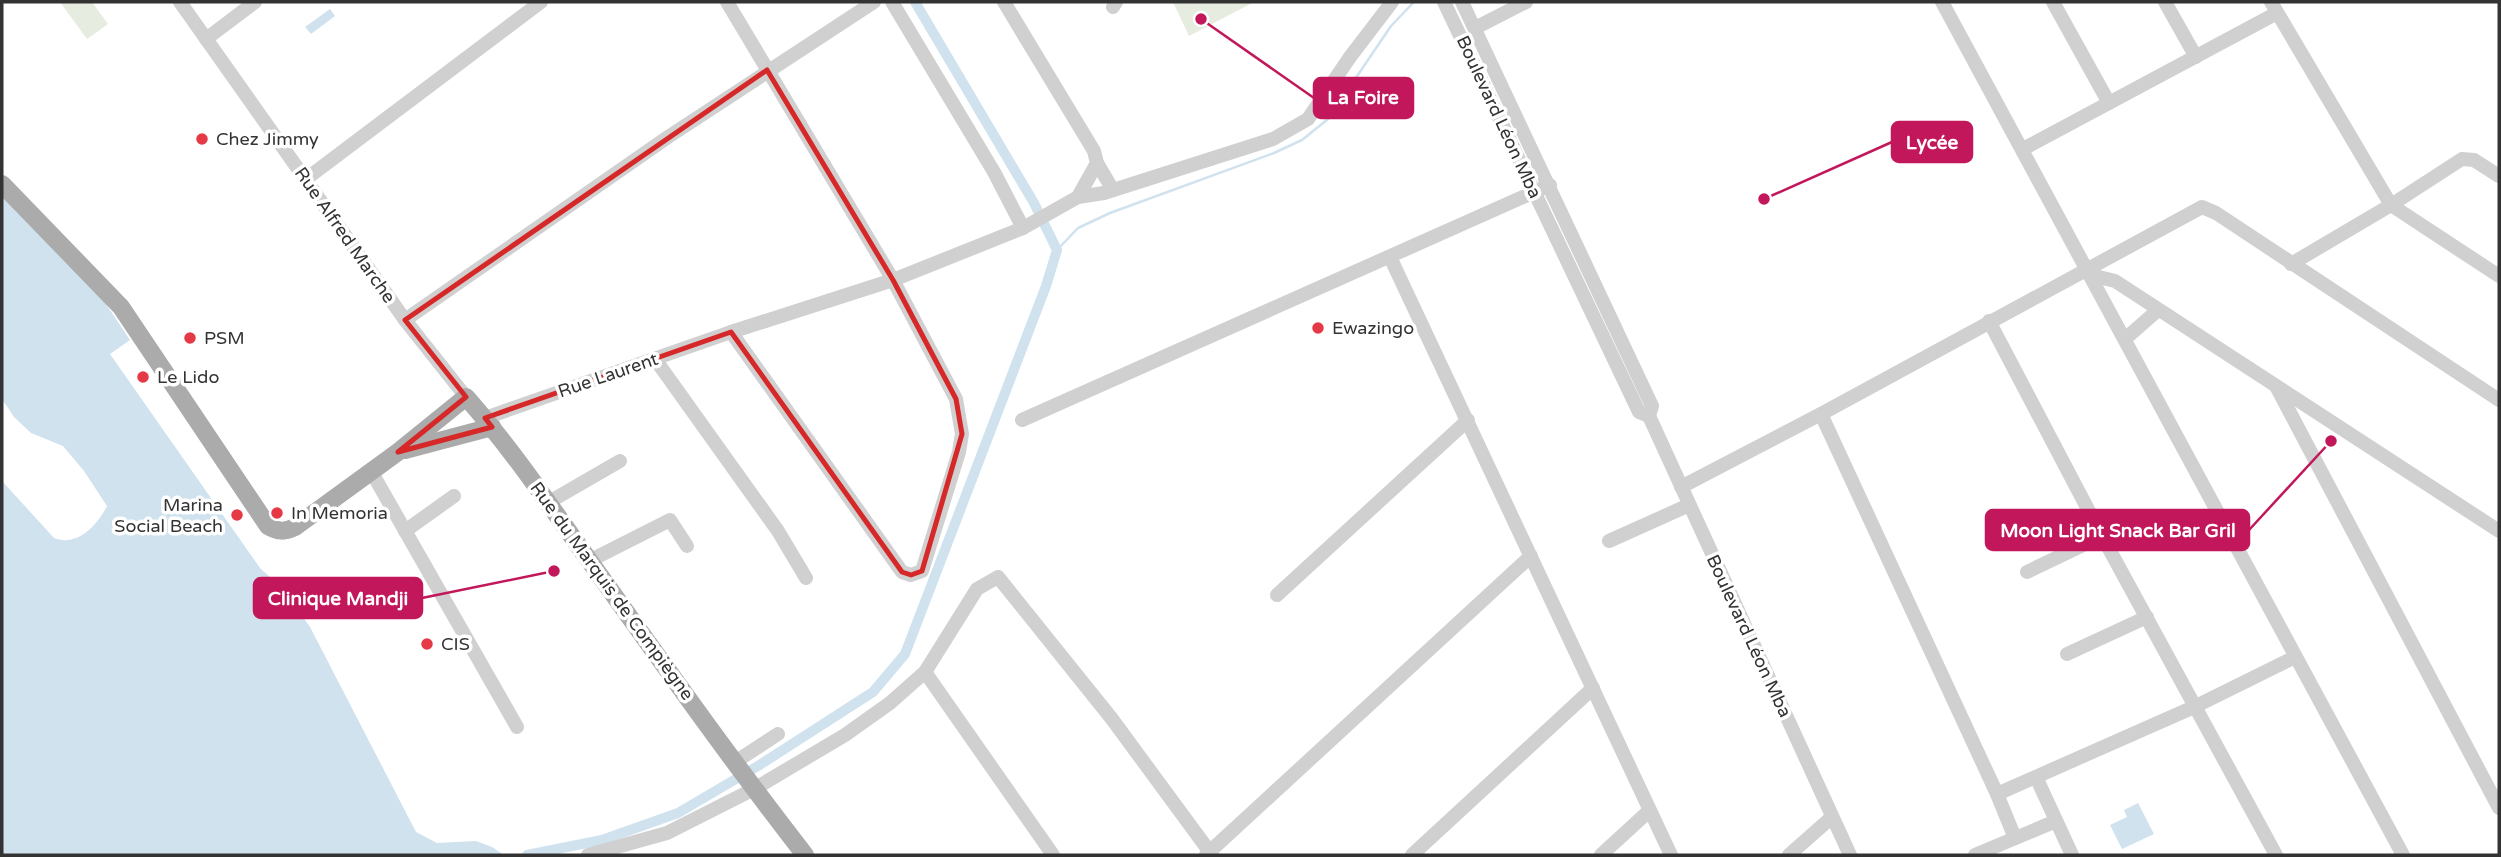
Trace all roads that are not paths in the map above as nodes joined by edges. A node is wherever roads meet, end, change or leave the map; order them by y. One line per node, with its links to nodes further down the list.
1 (180, 2): 17 (street, Rue Alfred Marche)
2 (255, 2): 17 (street)
3 (541, 2): 24 (street)
4 (727, 2): 19 (street)
5 (874, 2): 19 (street)
6 (892, 2): 31 (street)
7 (1005, 2): 22 (street)
8 (1392, 2): 27 (street, Rue Laurent)
9 (1444, 2): 28 (street, Boulevard Léon Mba)
10 (1462, 2): 16 (street, Boulevard Léon Mba)
11 (1526, 2): 16 (street)
12 (1942, 2): 21 (street)
13 (2053, 2): 20 (street)
14 (2165, 2): 18 (street)
15 (2274, 7): 18 (street); 30 (street)
16 (1475, 28): 26 (street, Boulevard Léon Mba)
17 (206, 39): 24 (street, Rue Alfred Marche)
18 (2196, 57): 20 (street)
19 (767, 70): 36 (street); 38 (street)
20 (2109, 103): 21 (street)
21 (2023, 149): 34 (street)
22 (1097, 163): 27 (street); 29 (street)
23 (2499, 176): 30 (street)
24 (306, 179): 38 (street, Rue Alfred Marche)
25 (2, 184): 53 (main road)
26 (1550, 186): 28 (street); 47 (street, Boulevard Léon Mba)
27 (1113, 190): 29 (street, Rue Laurent)
28 (1534, 192): 32 (street); 47 (street, Boulevard Léon Mba)
29 (1079, 197): 31 (street, Rue Laurent)
30 (2392, 205): 33 (street); 35 (street)
31 (1027, 226): 36 (street, Rue Laurent)
32 (1390, 257): 48 (street); 49 (street)
33 (2291, 264): 34 (street); 45 (street)
34 (2090, 272): 37 (street); 39 (street); 41 (street)
35 (2499, 276)
36 (893, 280): 40 (street, Rue Laurent); 40 (street)
37 (2158, 310): 41 (street); 43 (street)
38 (405, 320): 44 (street, Rue Alfred Marche)
39 (1989, 321): 46 (street); 60 (street)
40 (731, 332): 42 (street, Rue Laurent)
41 (2125, 339): 70 (street)
42 (655, 359): 50 (street, Rue Laurent); 66 (street)
43 (2276, 387): 59 (street); 80 (street)
44 (466, 397): 50 (main road, Rue du Marquis de Compiègne); 51 (main road)
45 (2499, 400)
46 (1821, 415): 54 (street); 79 (street)
47 (1649, 416): 54 (street, Boulevard Léon Mba)
48 (1021, 420)
49 (1468, 421): 63 (street); 67 (street)
50 (488, 423): 51 (main road); 56 (main road, Rue du Marquis de Compiègne)
51 (398, 452): 53 (main road)
52 (620, 461): 56 (street)
53 (371, 471): 58 (street)
54 (1681, 487): 57 (street, Boulevard Léon Mba)
55 (454, 496): 58 (street)
56 (549, 502): 64 (main road, Rue du Marquis de Compiègne)
57 (1689, 505): 61 (street); 82 (street, Boulevard Léon Mba)
58 (405, 531): 74 (street)
59 (2499, 531)
60 (2102, 536): 65 (street); 68 (street)
61 (1609, 541)
62 (687, 546): 64 (street)
63 (1531, 556): 72 (street); 85 (street)
64 (589, 561): 76 (main road, Rue du Marquis de Compiègne)
65 (2027, 572)
66 (806, 578)
67 (1277, 595)
68 (2147, 617): 69 (street); 73 (street)
69 (2067, 654)
70 (2295, 657): 73 (street); 97 (street)
71 (925, 672): 78 (street); 85 (street); 88 (street)
72 (1593, 688): 81 (street); 89 (street)
73 (2194, 707): 77 (street); 96 (street)
74 (517, 727)
75 (778, 734): 76 (street)
76 (737, 764): 78 (main road, Rue du Marquis de Compiègne)
77 (2036, 777): 79 (street); 83 (street)
78 (752, 786): 86 (street); 87 (main road, Rue du Marquis de Compiègne)
79 (1997, 794): 84 (street)
80 (2499, 808)
81 (1649, 811): 90 (street); 91 (street)
82 (1832, 817): 92 (street); 93 (street, Boulevard Léon Mba)
83 (2056, 821): 84 (street); 95 (street)
84 (2015, 838): 94 (street)
85 (1210, 854)
86 (588, 855)
87 (806, 855)
88 (1054, 855)
89 (1412, 855)
90 (1601, 855)
91 (1671, 855)
92 (1789, 855)
93 (1850, 855)
94 (1975, 855)
95 (2072, 855)
96 (2276, 855)
97 (2403, 855)

